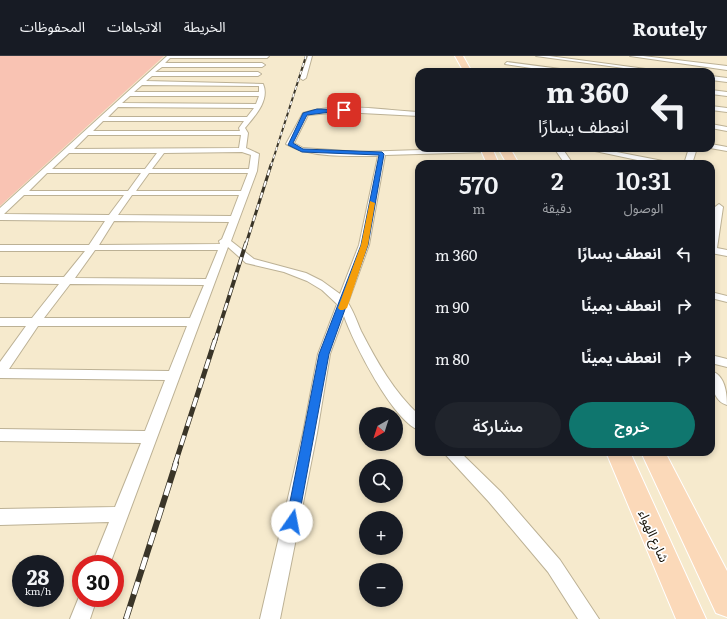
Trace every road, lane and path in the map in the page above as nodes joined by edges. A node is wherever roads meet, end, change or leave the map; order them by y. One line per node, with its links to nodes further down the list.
1 (169, 56): 2 (street); 10 (street)
2 (223, 56): 3 (street)
3 (267, 56): 11 (street)
4 (310, 56): 20 (street)
5 (459, 56): 13 (main road)
6 (538, 56): 12 (street)
7 (632, 56): 9 (street)
8 (684, 56): 9 (street)
9 (682, 62): 17 (street)
10 (160, 65): 11 (street); 18 (street)
11 (262, 65): 19 (street)
12 (621, 66): 16 (street)
13 (466, 68)
14 (511, 68): 15 (street)
15 (545, 68)
16 (636, 68)
17 (727, 68)
18 (151, 74): 19 (street); 23 (street)
19 (258, 74): 24 (street)
20 (302, 78)
21 (715, 78): 22 (street)
22 (727, 80)
23 (140, 83): 24 (street); 26 (street)
24 (253, 84): 27 (street)
25 (715, 92): 28 (street)
26 (127, 94): 27 (street); 29 (street)
27 (261, 94): 30 (street)
28 (727, 94)
29 (115, 105): 30 (street); 34 (street)
30 (258, 106): 35 (street)
31 (715, 108): 32 (street)
32 (727, 110)
33 (415, 114): 47 (street)
34 (101, 119): 35 (street); 38 (street)
35 (249, 119): 39 (street)
36 (715, 127): 37 (street)
37 (727, 129)
38 (85, 133): 39 (street); 43 (street)
39 (245, 133): 42 (street)
40 (715, 147): 41 (street)
41 (727, 149)
42 (242, 150): 44 (street); 51 (street)
43 (67, 151): 44 (street); 49 (street)
44 (162, 151): 50 (street)
45 (424, 152): 47 (street)
46 (606, 152): 48 (street)
47 (382, 154): 71 (street)
48 (647, 160)
49 (45, 171): 50 (street); 53 (street)
50 (147, 171): 51 (street); 52 (street)
51 (252, 171): 54 (street)
52 (132, 192): 53 (street); 54 (street); 58 (street)
53 (22, 193): 56 (street)
54 (244, 193): 59 (street)
55 (719, 207): 60 (street)
56 (0, 213)
57 (0, 217): 58 (street)
58 (111, 218): 59 (street); 63 (street)
59 (233, 219): 61 (street)
60 (715, 232)
61 (223, 244): 63 (street); 68 (street); 71 (street)
62 (0, 248): 63 (street)
63 (92, 248): 67 (street)
64 (715, 251): 65 (street)
65 (727, 253)
66 (0, 280): 67 (street)
67 (67, 281): 68 (street); 74 (street)
68 (208, 282): 73 (street)
69 (715, 296): 70 (street)
70 (727, 299)
71 (344, 304): 81 (street); 93 (street)
72 (0, 322): 74 (street)
73 (193, 322): 74 (street); 78 (street)
74 (34, 323): 77 (street)
75 (715, 360): 76 (street)
76 (727, 363)
77 (0, 373): 78 (street)
78 (172, 376): 83 (street)
79 (715, 382): 80 (street)
80 (727, 400)
81 (415, 420)
82 (0, 435): 83 (street)
83 (150, 437): 87 (street)
84 (454, 456): 94 (street)
85 (620, 456): 95 (main road, شارع الهواء)
86 (655, 456): 90 (main road)
87 (120, 514): 88 (street); 89 (street)
88 (0, 517)
89 (104, 555)
90 (727, 602)
91 (85, 607): 92 (street)
92 (80, 619)
93 (270, 619)
94 (590, 619)
95 (691, 619)

